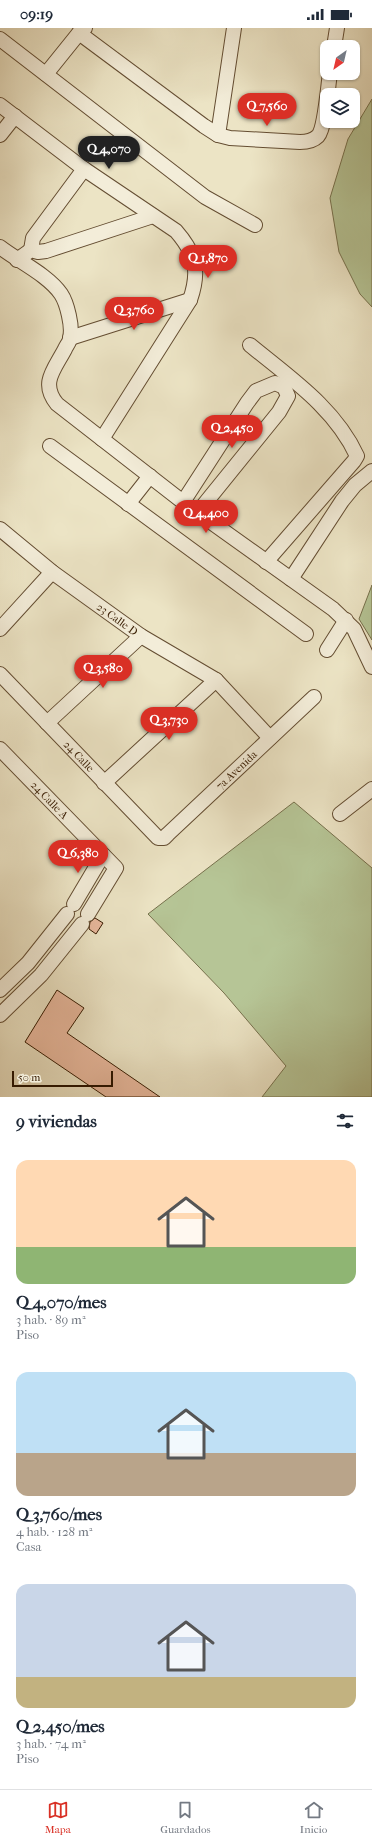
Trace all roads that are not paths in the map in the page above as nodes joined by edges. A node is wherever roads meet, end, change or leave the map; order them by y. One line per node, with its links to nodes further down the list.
1 (337, 28): 5 (street)
2 (82, 31): 6 (street); 11 (street)
3 (230, 31): 11 (street)
4 (0, 39): 6 (street)
5 (335, 40)
6 (46, 74): 14 (street)
7 (329, 80): 11 (street)
8 (0, 105): 9 (street)
9 (15, 116): 10 (street); 12 (street)
10 (0, 135)
11 (218, 135)
12 (84, 169): 13 (street); 16 (street)
13 (153, 216): 16 (street); 18 (street)
14 (255, 225)
15 (0, 247): 17 (street)
16 (31, 250): 17 (street)
17 (17, 260): 19 (street)
18 (190, 300): 19 (street); 21 (street)
19 (70, 338): 21 (street)
20 (250, 345): 29 (street)
21 (102, 439): 24 (street)
22 (50, 446): 26 (street)
23 (372, 471): 31 (street)
24 (150, 476): 25 (street); 26 (street)
25 (184, 502): 27 (street); 27 (street)
26 (128, 504): 34 (street)
27 (198, 512): 29 (street)
28 (0, 529): 30 (street, 23 Calle D)
29 (266, 562): 31 (street)
30 (52, 572): 33 (street); 35 (street, 23 Calle D)
31 (291, 579): 32 (street)
32 (346, 620): 36 (street); 37 (street)
33 (0, 630)
34 (306, 634)
35 (141, 636): 39 (street, 23 Calle D); 41 (street)
36 (327, 650)
37 (372, 667)
38 (0, 674): 41 (street, 24 Calle)
39 (216, 680): 42 (street, 23 Calle D); 44 (street)
40 (314, 697): 42 (street, 7a Avenida)
41 (47, 723): 44 (street, 24 Calle)
42 (270, 738): 47 (street, 7a Avenida)
43 (0, 749): 48 (street, 24 Calle A)
44 (104, 783): 47 (street, 24 Calle)
45 (372, 789): 46 (street)
46 (340, 814)
47 (158, 838)
48 (103, 855): 49 (street); 50 (street, 24 Calle A)
49 (28, 963): 50 (street); 51 (street)
50 (41, 975): 52 (street)
51 (0, 990)
52 (0, 1015)

